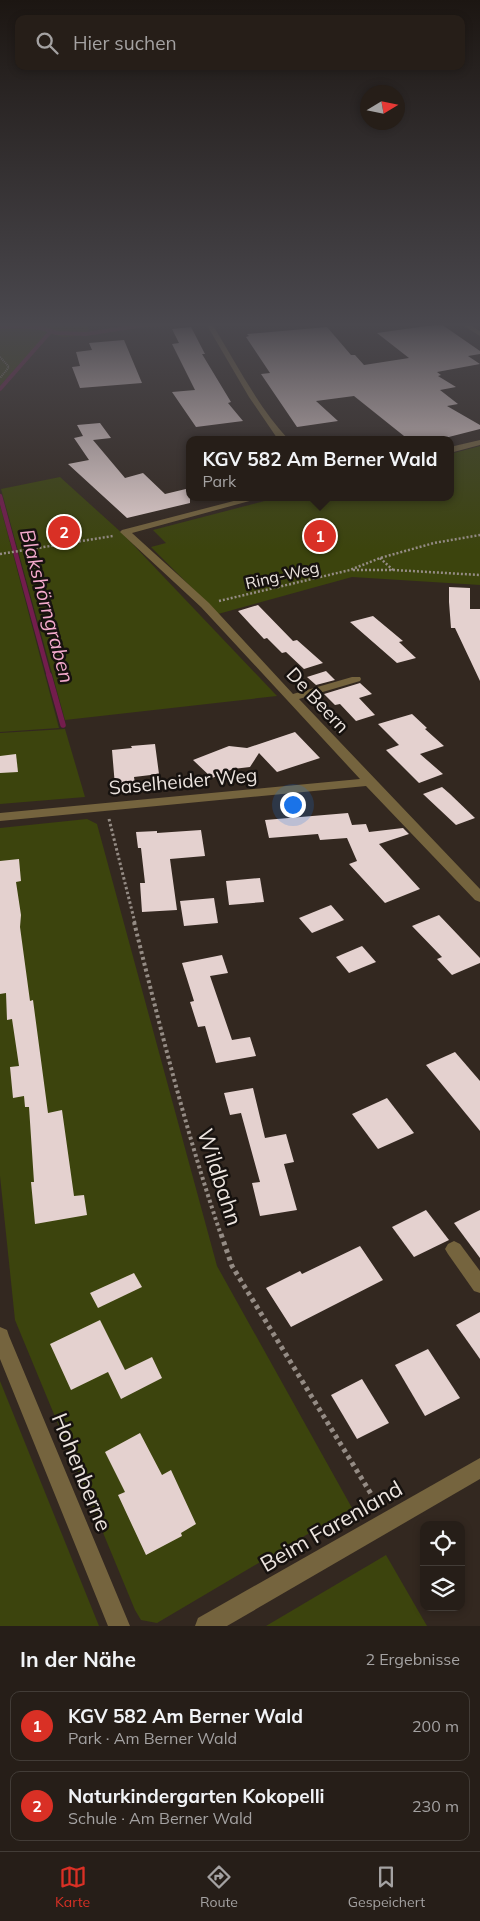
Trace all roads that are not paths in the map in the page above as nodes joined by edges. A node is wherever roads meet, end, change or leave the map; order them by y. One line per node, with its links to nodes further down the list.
1 (254, 398): 2 (street)
2 (280, 436)
3 (480, 442): 4 (street)
4 (454, 449)
5 (245, 501): 7 (street, De Beern)
6 (356, 679): 7 (street)
7 (291, 698): 8 (street, De Beern)
8 (369, 782): 9 (street, Saselheider Weg); 10 (street, De Beern)
9 (0, 817)
10 (480, 897)
11 (454, 1249): 12 (street)
12 (480, 1284)
13 (0, 1336): 15 (street, Hohenberne)
14 (480, 1468): 16 (street, Beim Farenland)
15 (119, 1626)
16 (206, 1626)

